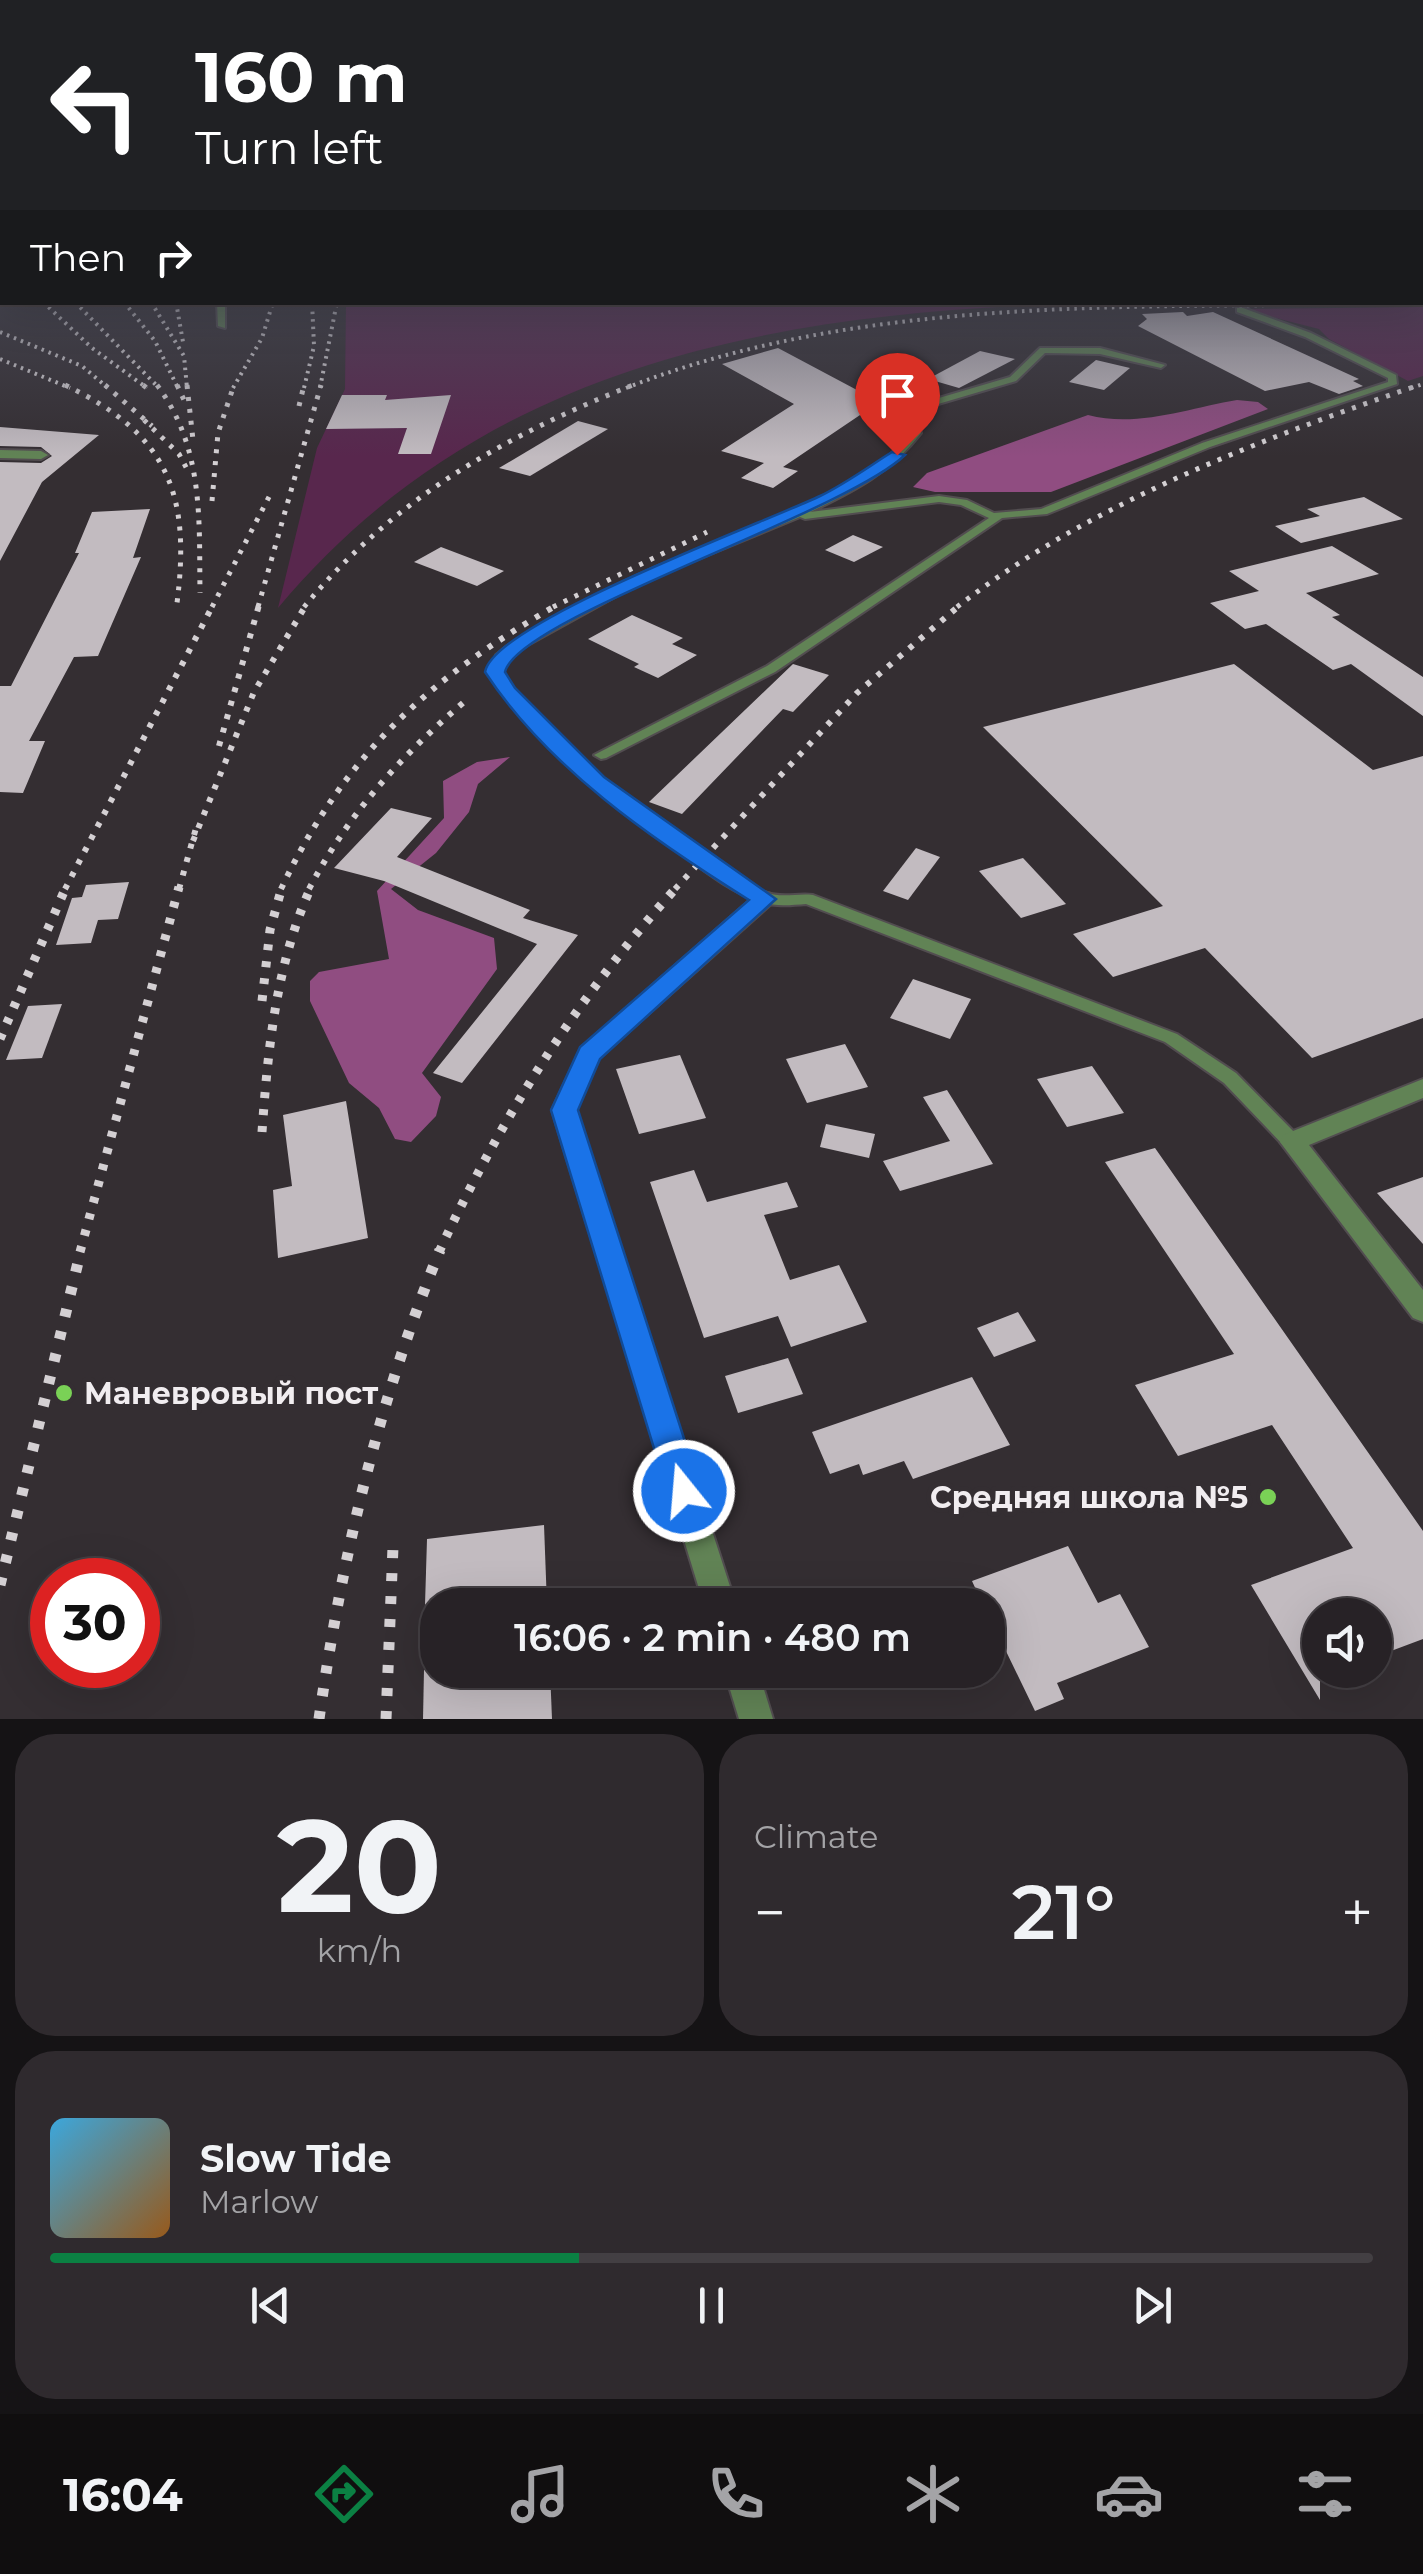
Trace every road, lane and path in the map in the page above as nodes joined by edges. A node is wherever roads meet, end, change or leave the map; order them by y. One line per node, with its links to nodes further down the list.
1 (221, 305): 3 (lane)
2 (1240, 310): 7 (lane)
3 (222, 326)
4 (1161, 365): 8 (lane)
5 (0, 454): 6 (street)
6 (41, 455)
7 (998, 516): 8 (lane); 9 (lane)
8 (781, 519): 10 (lane)
9 (601, 754)
10 (764, 899): 12 (lane); 14 (street)
11 (1423, 1088): 12 (street)
12 (1292, 1142): 13 (street)
13 (1423, 1310)
14 (715, 1588)
15 (747, 1688): 16 (street)
16 (756, 1719)

